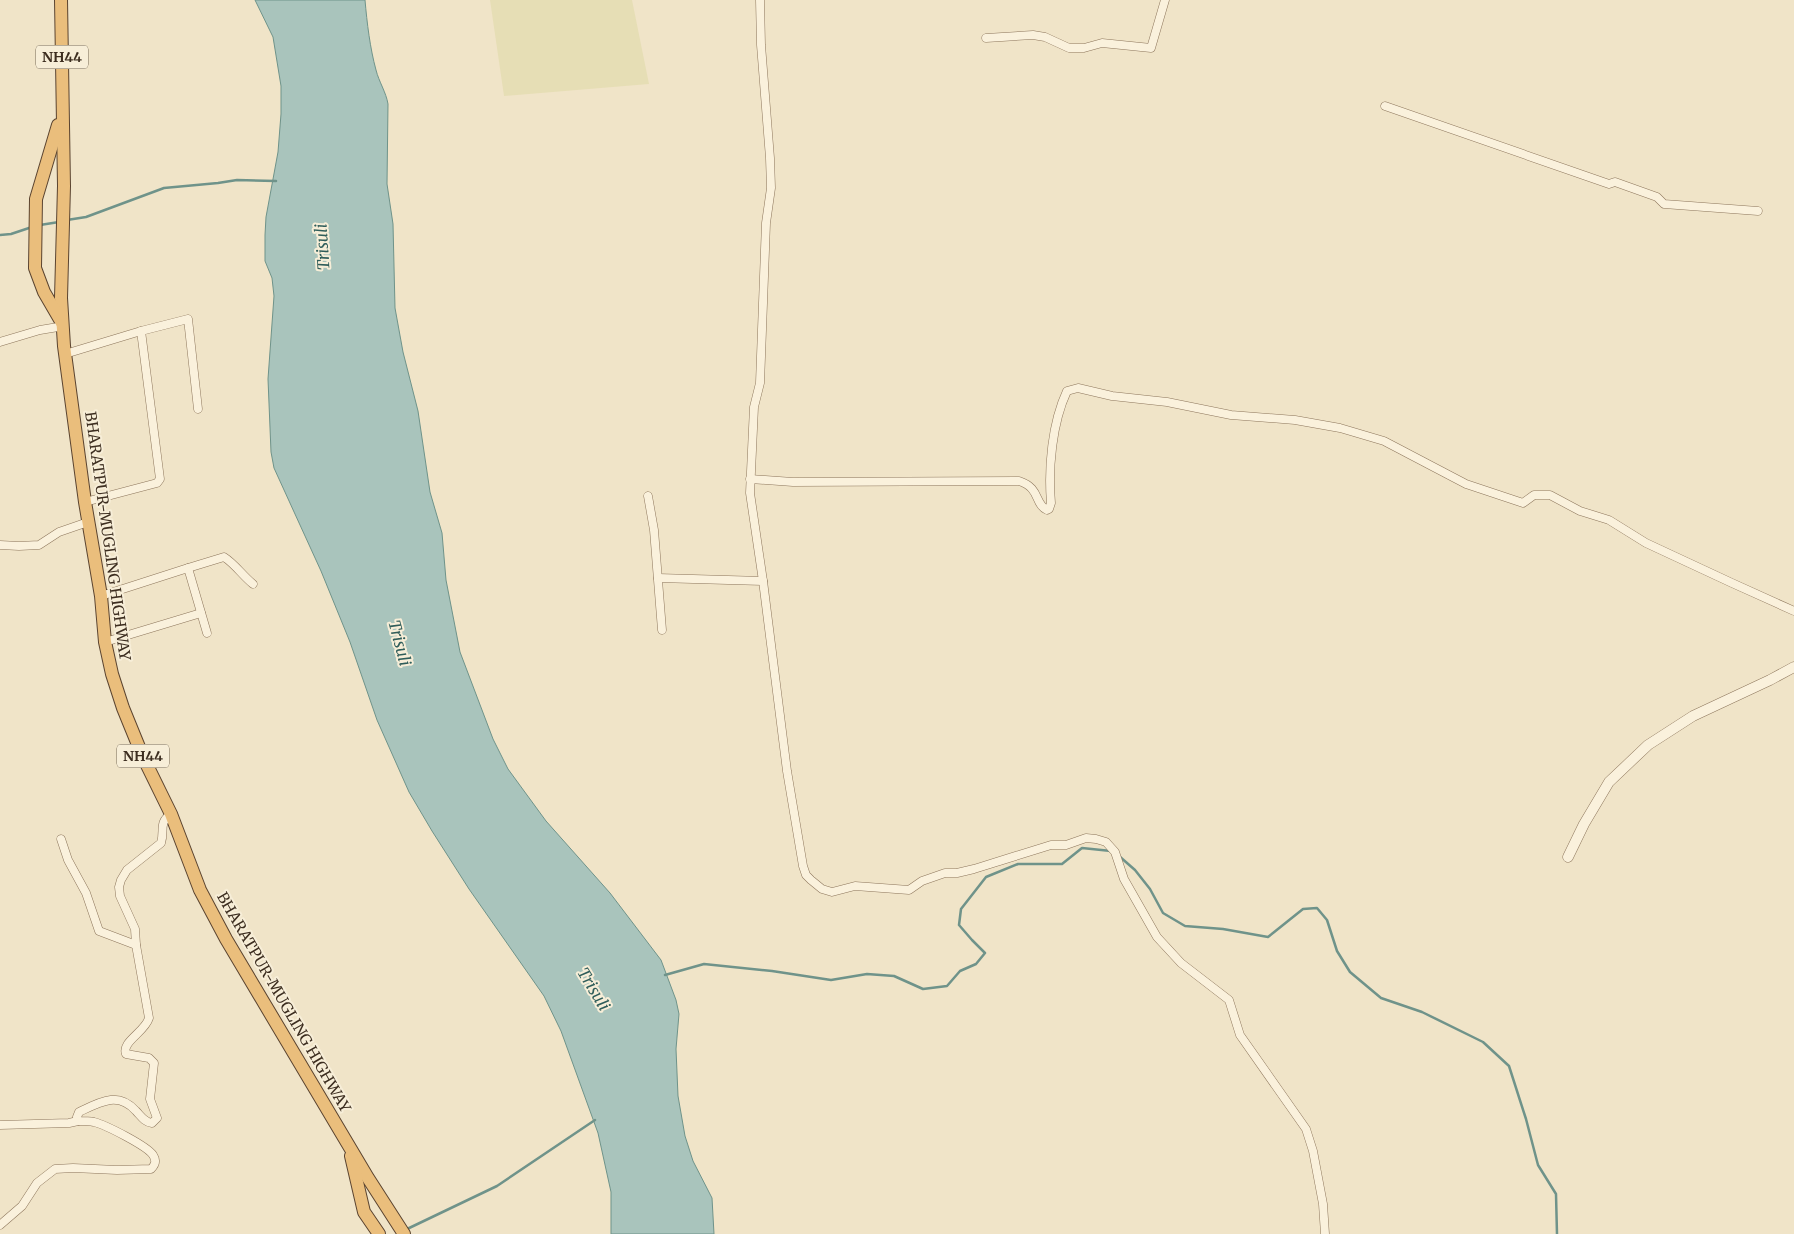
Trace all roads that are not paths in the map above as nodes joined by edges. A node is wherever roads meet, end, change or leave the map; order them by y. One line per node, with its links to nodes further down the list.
1 (61, 0): 6 (highway, BHARATPUR-MUGLING HIGHWAY / NH44)
2 (760, 0): 13 (street)
3 (1165, 0): 4 (street)
4 (986, 38)
5 (1385, 106): 7 (street)
6 (62, 113): 8 (highway, BHARATPUR-MUGLING HIGHWAY / NH44); 8 (highway, BHARATPUR-MUGLING HIGHWAY / NH44)
7 (1758, 211)
8 (64, 326): 10 (street); 11 (highway, BHARATPUR-MUGLING HIGHWAY / NH44)
9 (141, 331): 11 (street); 12 (street); 15 (street)
10 (0, 342)
11 (65, 354): 15 (highway, BHARATPUR-MUGLING HIGHWAY / NH44)
12 (198, 409)
13 (750, 479): 20 (street); 23 (street)
14 (648, 496): 19 (street)
15 (85, 502): 16 (highway, BHARATPUR-MUGLING HIGHWAY / NH44)
16 (88, 522): 17 (street); 22 (highway, BHARATPUR-MUGLING HIGHWAY / NH44)
17 (0, 545)
18 (188, 568): 21 (street); 22 (street); 24 (street)
19 (658, 578): 20 (street); 25 (street)
20 (763, 581): 39 (street)
21 (253, 584)
22 (101, 596): 27 (highway, BHARATPUR-MUGLING HIGHWAY / NH44)
23 (1794, 611)
24 (201, 613): 26 (street); 27 (street)
25 (662, 630)
26 (207, 633)
27 (105, 642): 29 (highway, BHARATPUR-MUGLING HIGHWAY / NH44)
28 (1794, 667): 31 (street)
29 (171, 814): 32 (street); 35 (highway, BHARATPUR-MUGLING HIGHWAY / NH44)
30 (61, 839): 32 (street)
31 (1568, 857)
32 (136, 945): 33 (street)
33 (78, 1121): 34 (street); 36 (street)
34 (0, 1125)
35 (348, 1144): 37 (highway, BHARATPUR-MUGLING HIGHWAY / NH44); 38 (highway, BHARATPUR-MUGLING HIGHWAY / NH44)
36 (0, 1225)
37 (379, 1234)
38 (404, 1234)
39 (1324, 1234)

